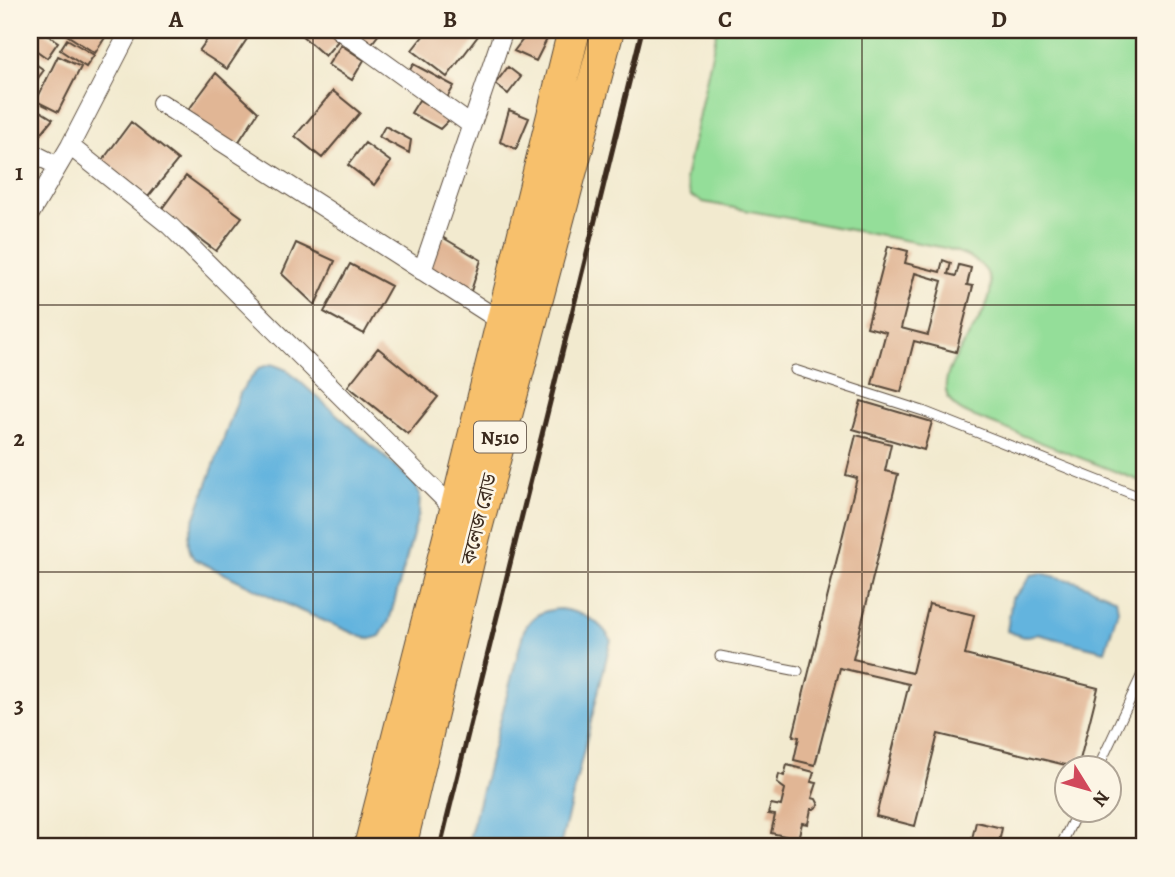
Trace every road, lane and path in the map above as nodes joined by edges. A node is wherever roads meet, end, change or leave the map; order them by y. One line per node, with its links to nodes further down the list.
1 (130, 30): 8 (street)
2 (340, 30): 7 (street)
3 (504, 30): 7 (street)
4 (574, 30): 13 (highway, কলেজ রোড / N510)
5 (608, 30): 17 (highway, কলেজ রোড / N510)
6 (161, 103): 12 (street)
7 (471, 125): 12 (street)
8 (70, 146): 10 (street); 16 (street)
9 (30, 152): 10 (street)
10 (58, 166): 11 (street)
11 (30, 214)
12 (422, 271): 13 (street)
13 (502, 323): 16 (highway, কলেজ রোড / N510)
14 (795, 370): 15 (lane)
15 (1145, 499)
16 (456, 510): 17 (street); 23 (highway, কলেজ রোড / N510)
17 (474, 536): 24 (highway, কলেজ রোড / N510)
18 (720, 656): 20 (lane)
19 (1145, 668): 21 (lane)
20 (798, 671)
21 (1105, 754)
22 (1071, 824): 25 (lane)
23 (370, 847)
24 (400, 847)
25 (1060, 847)

